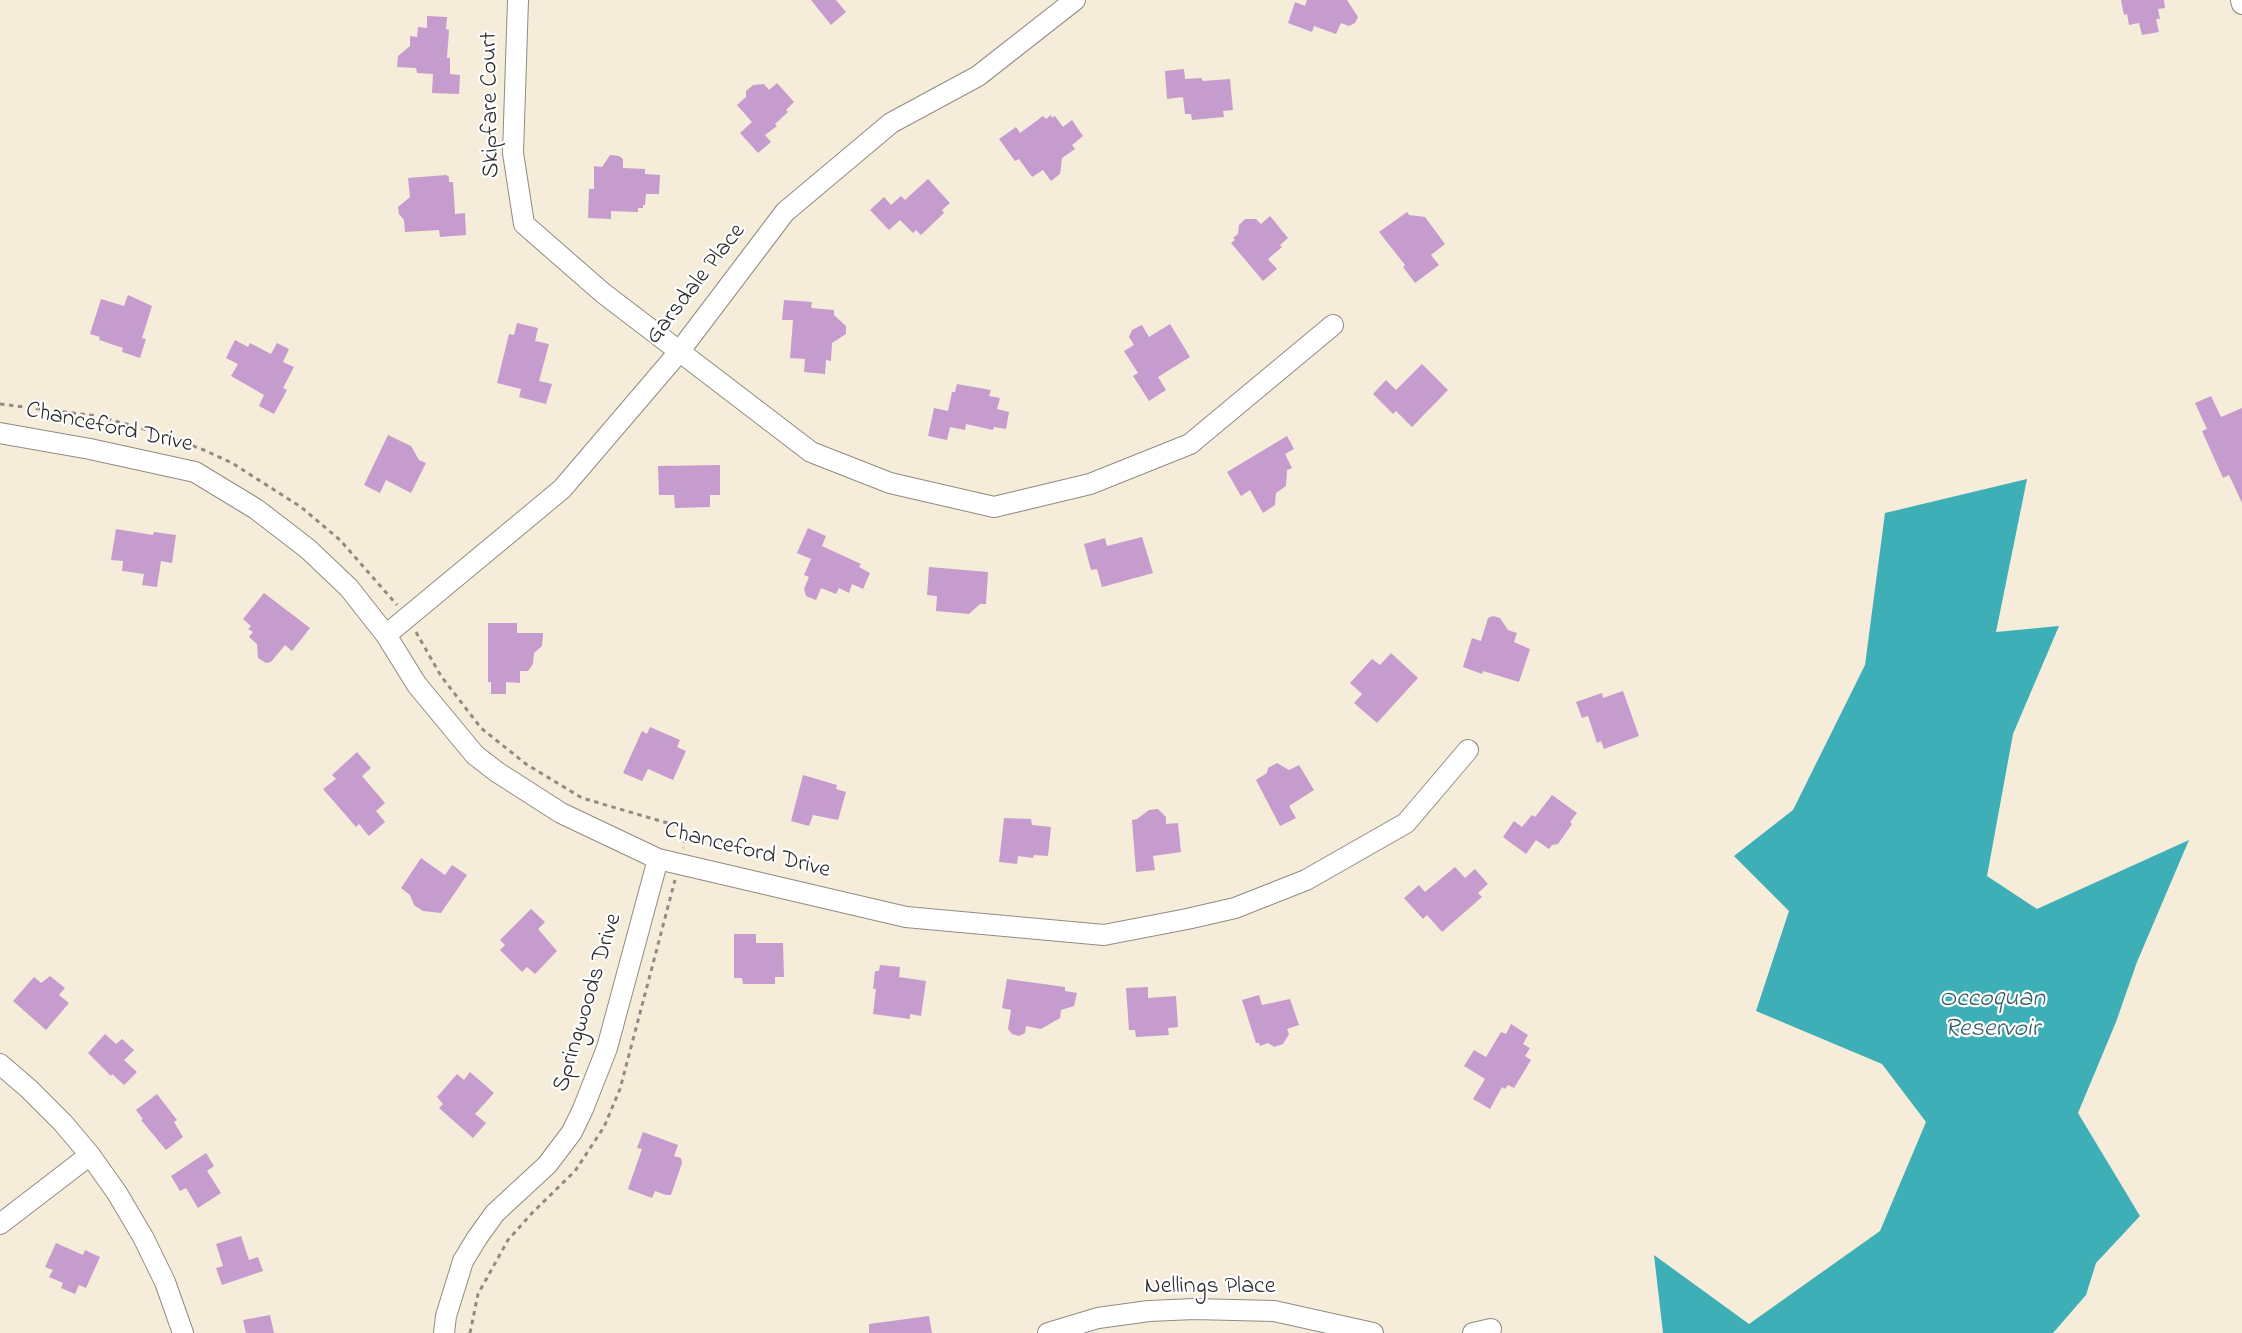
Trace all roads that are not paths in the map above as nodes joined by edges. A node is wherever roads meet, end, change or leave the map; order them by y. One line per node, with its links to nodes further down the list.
1 (518, 0): 4 (street, Skipfare Court)
2 (1075, 0): 4 (street, Garsdale Place)
3 (1333, 325): 4 (street, Skipfare Court)
4 (679, 352): 6 (street, Garsdale Place)
5 (0, 433): 6 (street, Chanceford Drive)
6 (386, 635): 8 (street, Chanceford Drive)
7 (1468, 750): 8 (street, Chanceford Drive)
8 (658, 859): 13 (street, Springwoods Drive)
9 (0, 1064): 10 (street)
10 (90, 1155): 11 (street); 12 (street)
11 (0, 1224)
12 (183, 1333)
13 (444, 1333)
14 (1048, 1333): 15 (street, Nellings Place)
15 (1373, 1333)

